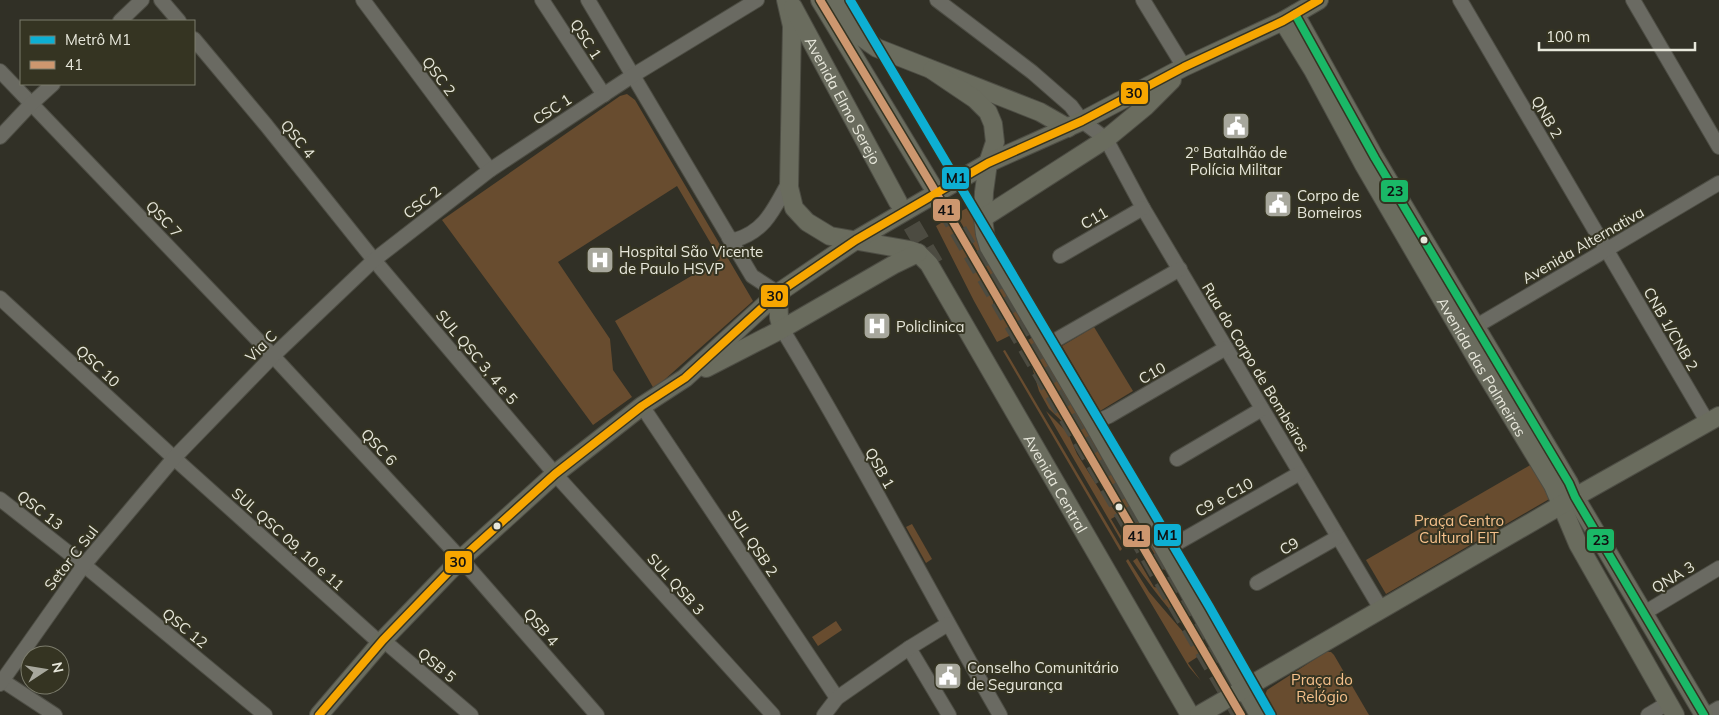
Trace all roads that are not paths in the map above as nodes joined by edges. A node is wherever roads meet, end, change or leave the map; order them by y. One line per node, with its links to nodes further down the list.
1 (142, 0): 16 (street)
2 (161, 0): 17 (street)
3 (363, 0): 31 (street, QSC 2)
4 (542, 0): 24 (street, QSC 1)
5 (588, 0): 22 (street)
6 (756, 0): 22 (street, CSC 1)
7 (788, 0): 32 (main road); 35 (main road, Avenida Elmo Serejo)
8 (820, 0): 34 (main road, Avenida Elmo Serejo)
9 (834, 0): 20 (main road)
10 (937, 0): 26 (street)
11 (1143, 0): 19 (street)
12 (1319, 0): 15 (main road)
13 (1460, 0): 40 (street, QNB 2)
14 (1633, 0): 29 (street)
15 (1289, 18): 19 (main road); 48 (main road, Avenida das Palmeiras)
16 (121, 20)
17 (178, 20)
18 (195, 40): 43 (street, QSC 4)
19 (1184, 68): 26 (main road); 28 (main road)
20 (932, 70): 26 (main road); 30 (main road)
21 (0, 71): 25 (street, QSC 7)
22 (632, 76): 24 (street, CSC 1); 38 (street)
23 (52, 85): 25 (street)
24 (604, 95): 31 (street, CSC 1)
25 (31, 104): 27 (street); 51 (street, QSC 7)
26 (1075, 125): 28 (street); 30 (main road)
27 (0, 137)
28 (1106, 139): 36 (street, Rua do Corpo de Bombeiros); 37 (main road)
29 (1719, 147)
30 (988, 163): 37 (main road); 39 (main road)
31 (490, 170): 43 (street, CSC 2)
32 (789, 182): 38 (street); 39 (main road)
33 (1719, 183): 40 (street, Avenida Alternativa)
34 (931, 184)
35 (898, 202)
36 (1143, 208): 42 (street, C11); 44 (street, Rua do Corpo de Bombeiros)
37 (983, 218): 49 (main road)
38 (729, 238): 45 (street)
39 (856, 240): 41 (main road); 45 (main road)
40 (1606, 250): 48 (street, Avenida Alternativa); 55 (street, CNB 1/CNB 2)
41 (918, 253): 47 (main road); 90 (main road, Avenida Central)
42 (1060, 256)
43 (374, 260): 51 (street, Via C); 60 (street, SUL QSC 3, 4 e 5)
44 (1180, 269): 49 (street); 50 (street, Rua do Corpo de Bombeiros)
45 (778, 293): 47 (main road); 52 (main road)
46 (0, 298): 57 (street, QSC 10)
47 (782, 329): 52 (main road); 73 (street, QSB 1)
48 (1469, 330): 62 (main road, Avenida das Palmeiras)
49 (1047, 345): 56 (main road)
50 (1226, 348): 54 (street, Rua do Corpo de Bombeiros); 56 (street, C10)
51 (273, 356): 57 (street, Via C); 65 (street, QSC 6)
52 (685, 378): 53 (main road)
53 (642, 406): 60 (main road); 78 (street, SUL QSB 2)
54 (1262, 409): 58 (street); 59 (street, Rua do Corpo de Bombeiros)
55 (1713, 420): 62 (main road)
56 (1093, 423): 64 (main road)
57 (174, 458): 66 (street, Setor C Sul); 74 (street, SUL QSC 09, 10 e 11)
58 (1177, 459)
59 (1300, 473): 63 (street, Rua do Corpo de Bombeiros); 64 (street, C9 e C10)
60 (555, 474): 65 (main road); 86 (street, SUL QSB 3)
61 (0, 499): 66 (street, QSC 13)
62 (1568, 501): 69 (main road, Avenida das Palmeiras); 70 (main road, Avenida das Palmeiras); 71 (main road)
63 (1338, 537): 68 (street, C9); 71 (street, Rua do Corpo de Bombeiros)
64 (1164, 550): 77 (main road)
65 (461, 560): 74 (main road); 85 (street, QSB 4)
66 (84, 565): 76 (street, Setor C Sul); 82 (street, QSC 12)
67 (1719, 568): 72 (street, QNA 3)
68 (1257, 583)
69 (1626, 584): 70 (main road); 72 (main road, Avenida das Palmeiras)
70 (1608, 596): 80 (main road, Avenida das Palmeiras)
71 (1381, 609): 77 (main road)
72 (1644, 613): 94 (main road, Avenida das Palmeiras)
73 (948, 624): 75 (street); 89 (street, QSB 1)
74 (381, 642): 83 (main road); 84 (street, QSB 5)
75 (909, 648): 78 (street); 88 (street)
76 (1, 681): 81 (street)
77 (1240, 691): 91 (main road); 92 (main road)
78 (837, 698): 87 (street)
79 (1719, 708): 94 (street)
80 (1672, 709): 93 (street)
81 (55, 715)
82 (265, 715)
83 (319, 715)
84 (470, 715)
85 (597, 715)
86 (773, 715)
87 (824, 715)
88 (949, 715)
89 (1000, 715)
90 (1190, 715)
91 (1199, 715)
92 (1259, 715)
93 (1648, 715)
94 (1705, 715)

